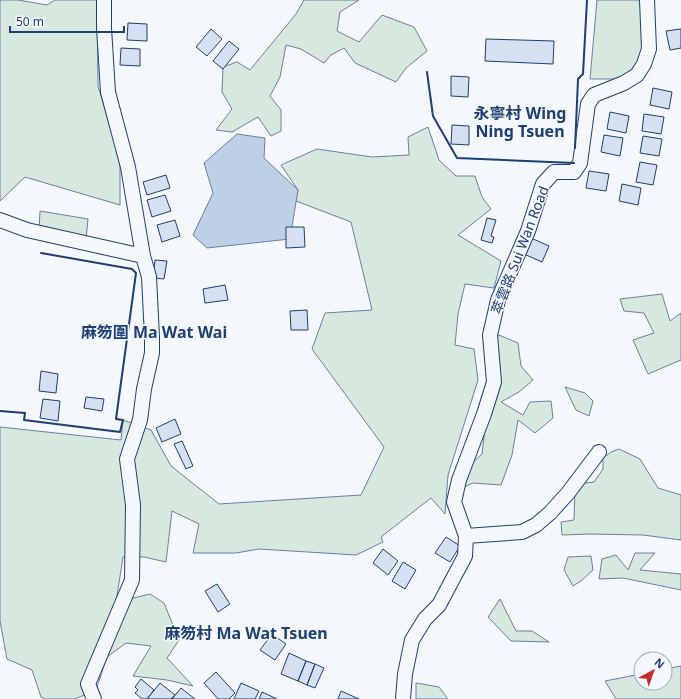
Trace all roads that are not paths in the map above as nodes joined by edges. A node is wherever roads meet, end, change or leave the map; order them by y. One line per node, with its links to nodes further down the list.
1 (104, 0): 4 (street)
2 (647, 0): 6 (street, 萃雲路 Sui Wan Road)
3 (0, 220): 4 (street)
4 (143, 256): 7 (street)
5 (599, 452): 6 (street)
6 (466, 536): 8 (street, 萃雲路 Sui Wan Road)
7 (94, 699)
8 (403, 699)

